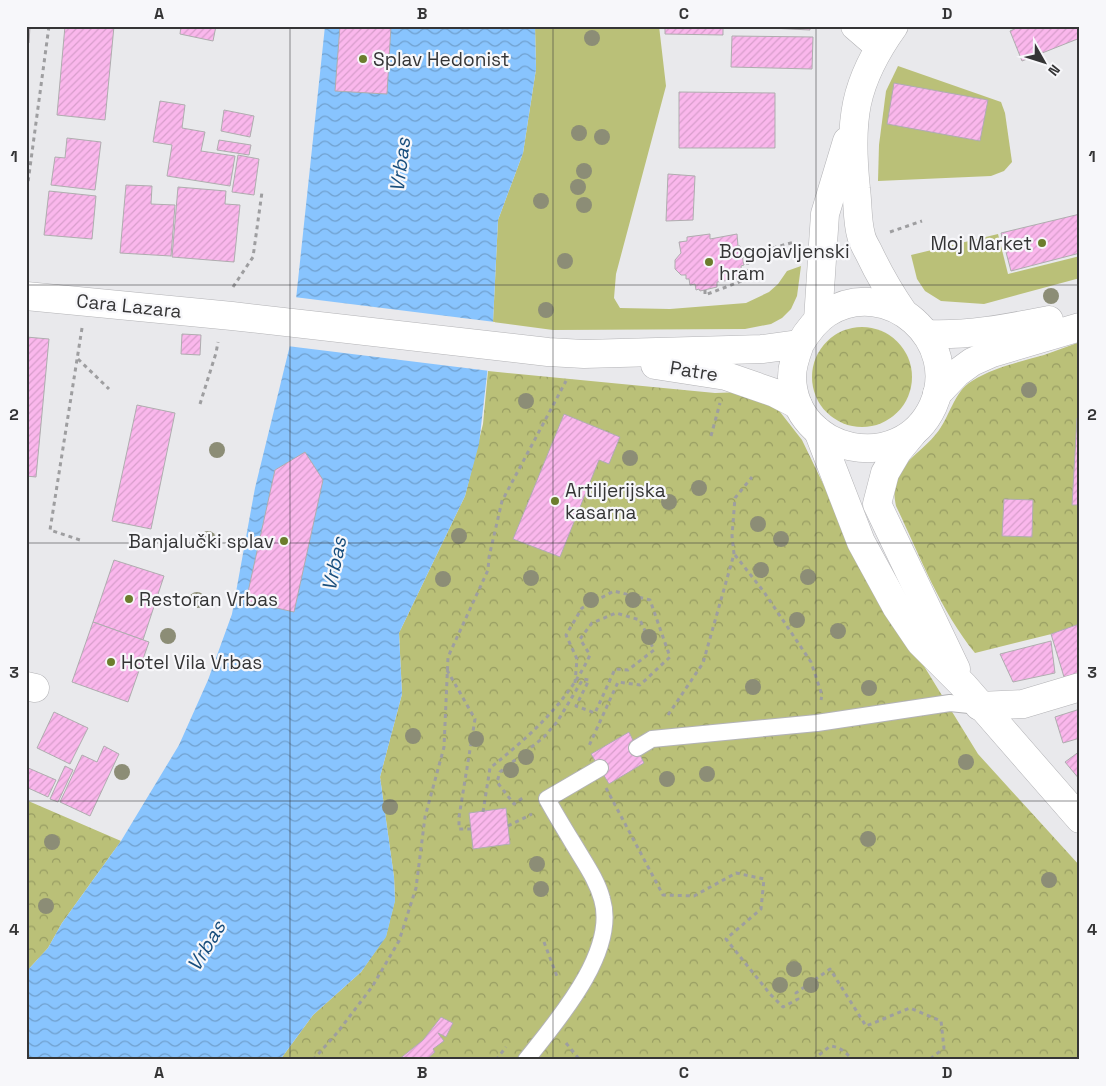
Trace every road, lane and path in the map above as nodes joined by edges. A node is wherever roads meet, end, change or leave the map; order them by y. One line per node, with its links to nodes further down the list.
1 (48, 26): 6 (path)
2 (855, 26): 3 (street)
3 (887, 36): 4 (street)
4 (854, 118): 15 (street); 17 (street)
5 (262, 192): 14 (path)
6 (26, 197)
7 (922, 221): 8 (path)
8 (886, 233)
9 (799, 241): 10 (path)
10 (748, 255): 11 (path); 12 (path)
11 (742, 257)
12 (705, 290)
13 (26, 296): 14 (street, Cara Lazara)
14 (231, 304): 22 (street, Cara Lazara)
15 (903, 312): 17 (street, Patre); 20 (street, Patre)
16 (1080, 314): 20 (street)
17 (818, 320): 21 (street, Patre)
18 (82, 321): 24 (path)
19 (1080, 326): 27 (street, Patre)
20 (926, 334): 27 (street, Patre)
21 (800, 344): 25 (street, Patre); 30 (street, Patre)
22 (548, 352): 25 (street, Patre)
23 (216, 353): 29 (path)
24 (78, 359): 26 (path); 35 (path)
25 (577, 365): 30 (street, Patre); 37 (path)
26 (109, 389)
27 (937, 394): 31 (street, Patre)
28 (721, 401): 33 (path)
29 (200, 404)
30 (798, 405): 32 (street, Patre)
31 (919, 425): 32 (street, Patre); 40 (street)
32 (818, 432): 40 (street)
33 (711, 436)
34 (752, 477): 36 (path)
35 (83, 541)
36 (734, 554): 41 (path); 42 (path)
37 (446, 670): 49 (path); 53 (path)
38 (575, 683): 44 (path); 46 (path); 47 (path)
39 (1080, 687): 40 (street)
40 (972, 696): 41 (lane); 48 (street)
41 (817, 723): 42 (lane)
42 (652, 739): 43 (lane)
43 (637, 748)
44 (585, 756)
45 (601, 775): 55 (lane); 58 (path)
46 (529, 793)
47 (483, 812)
48 (1080, 819)
49 (471, 829)
50 (544, 942): 51 (path)
51 (553, 985)
52 (508, 1045): 54 (path)
53 (313, 1060)
54 (496, 1060)
55 (526, 1060)
56 (813, 1060): 57 (path)
57 (853, 1060)
58 (929, 1060)

